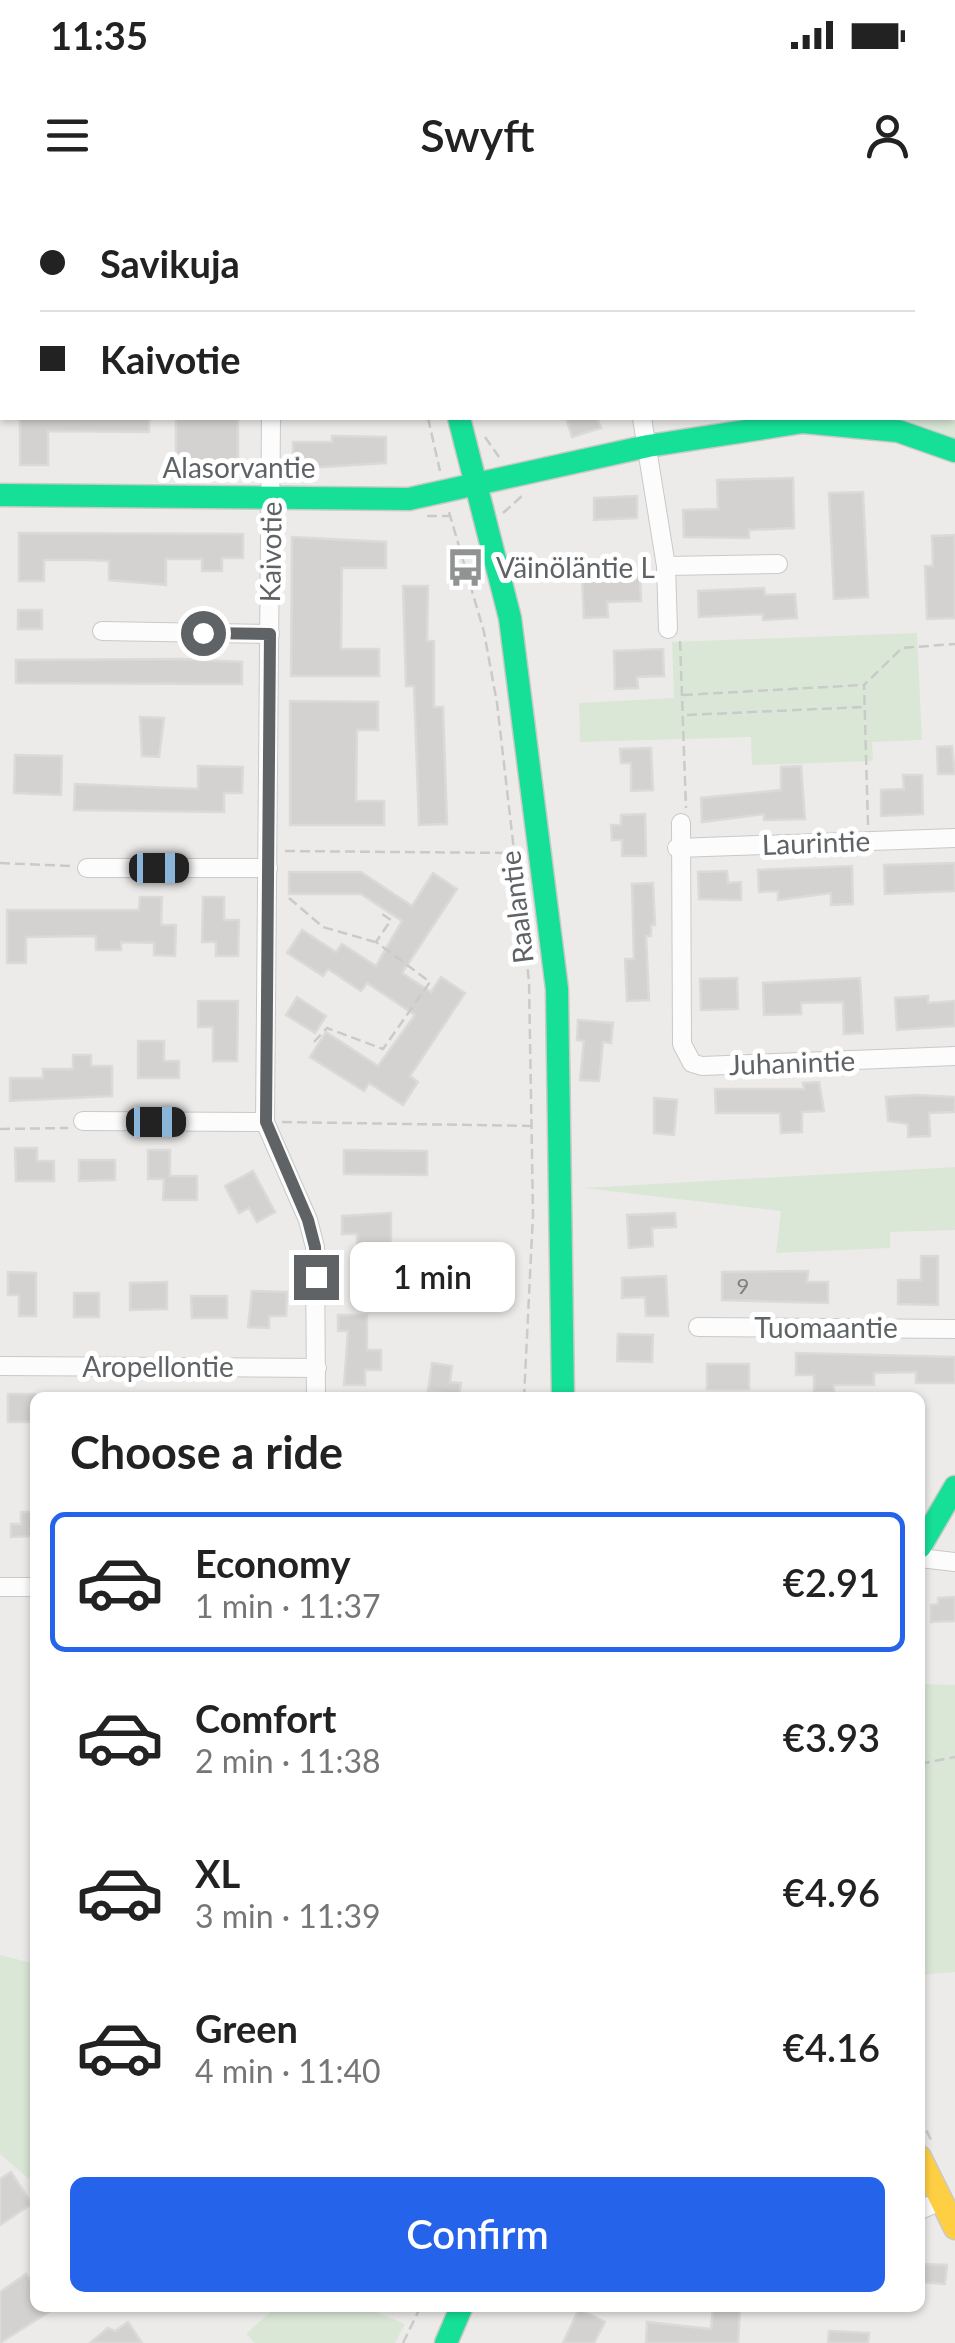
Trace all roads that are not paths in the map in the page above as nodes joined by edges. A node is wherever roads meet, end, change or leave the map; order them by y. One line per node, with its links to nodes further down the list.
1 (271, 420): 8 (street, Kaivotie)
2 (460, 420): 6 (street, Raalantie)
3 (642, 420): 4 (street)
4 (648, 446): 5 (street, Alasorvantie); 6 (street, Alasorvantie); 10 (street)
5 (955, 451)
6 (476, 484): 8 (street, Alasorvantie); 27 (street, Raalantie)
7 (0, 495): 8 (street, Alasorvantie)
8 (272, 498): 13 (street, Kaivotie)
9 (778, 564): 10 (street)
10 (666, 566): 11 (street)
11 (668, 629)
12 (102, 632): 13 (street)
13 (270, 634): 17 (street, Kaivotie)
14 (681, 824): 16 (street, Juhanintie)
15 (955, 838): 16 (street, Laurintie)
16 (678, 848): 19 (street, Juhanintie)
17 (268, 859): 18 (street); 21 (street, Kaivotie)
18 (87, 868)
19 (955, 1056)
20 (83, 1121): 21 (street)
21 (266, 1122): 25 (street, Kaivotie)
22 (698, 1327): 23 (street, Tuomaantie)
23 (955, 1329)
24 (0, 1366): 25 (street, Aropellontie)
25 (316, 1368): 26 (street, Kaivotie)
26 (316, 1392)
27 (563, 1392)
28 (955, 1487): 29 (street)
29 (925, 1538)
30 (925, 1559): 31 (street)
31 (955, 1562)
32 (30, 1587): 33 (street)
33 (0, 1588)
34 (930, 2205): 35 (street)
35 (955, 2228)
36 (459, 2312): 37 (street)
37 (446, 2343)

